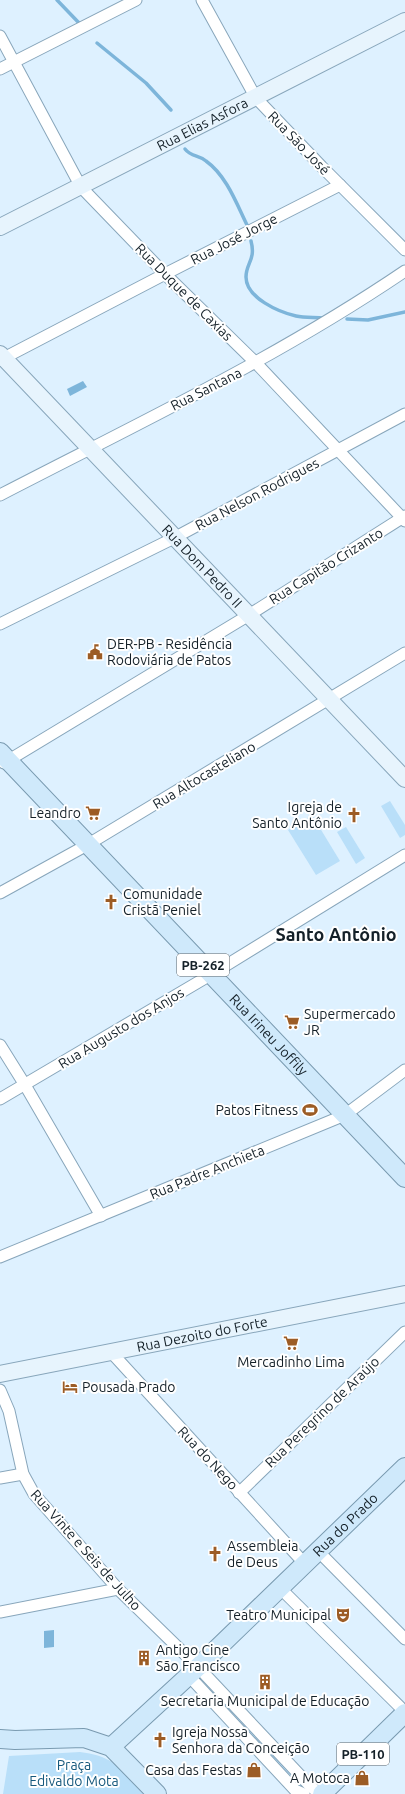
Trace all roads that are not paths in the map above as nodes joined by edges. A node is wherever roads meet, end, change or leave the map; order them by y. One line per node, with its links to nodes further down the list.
1 (136, 0): 5 (street)
2 (202, 0): 7 (street, Rua São José)
3 (405, 21): 7 (street, Rua Elias Asfora)
4 (0, 36): 5 (street, Rua Duque de Caxias)
5 (13, 62): 6 (street); 9 (street, Rua Duque de Caxias)
6 (0, 69)
7 (256, 98): 8 (street, Rua São José); 9 (street, Rua Elias Asfora)
8 (340, 185): 11 (street, Rua São José); 13 (street, Rua José Jorge)
9 (80, 187): 10 (street, Rua Elias Asfora); 13 (street, Rua Duque de Caxias)
10 (0, 227)
11 (405, 250)
12 (405, 271): 15 (street, Rua Santana)
13 (164, 274): 14 (street, Rua José Jorge); 15 (street, Rua Duque de Caxias)
14 (1, 357): 17 (street, Rua Dom Pedro II)
15 (256, 363): 17 (street, Rua Santana); 18 (street, Rua Duque de Caxias)
16 (405, 414): 18 (street, Rua Nelson Rodrigues)
17 (91, 448): 19 (street, Rua Santana); 21 (street, Rua Dom Pedro II)
18 (339, 451): 20 (street, Rua Duque de Caxias); 21 (street, Rua Nelson Rodrigues)
19 (0, 495)
20 (404, 518): 22 (street, Rua Capitão Crizanto)
21 (174, 538): 22 (street, Rua Dom Pedro II); 23 (street, Rua Nelson Rodrigues)
22 (249, 615): 25 (street, Rua Dom Pedro II); 26 (street, Rua Capitão Crizanto)
23 (0, 624)
24 (405, 653): 25 (street, Rua Altocasteliano)
25 (329, 699): 27 (street, Rua Dom Pedro II); 28 (street, Rua Altocasteliano)
26 (3, 759): 28 (main road, Rua Irineu Joffily / PB-262)
27 (405, 779)
28 (87, 845): 30 (street, Rua Altocasteliano); 31 (main road, Rua Irineu Joffily / PB-262)
29 (405, 855): 31 (street, Rua Augusto dos Anjos)
30 (0, 893)
31 (212, 974): 34 (street, Rua Augusto dos Anjos); 36 (main road, Rua Irineu Joffily / PB-262)
32 (0, 1045): 34 (street)
33 (405, 1070): 36 (street, Rua Padre Anchieta)
34 (25, 1085): 35 (street, Rua Augusto dos Anjos); 38 (street)
35 (0, 1099)
36 (345, 1115): 37 (main road, Rua Irineu Joffily / PB-262); 38 (street, Rua Padre Anchieta)
37 (405, 1178)
38 (101, 1216): 39 (street, Rua Padre Anchieta)
39 (0, 1257)
40 (405, 1294): 42 (street, Rua Dezoito do Forte)
41 (405, 1332): 48 (street, Rua Peregrino de Araújo)
42 (110, 1352): 43 (street, Rua Dezoito do Forte); 48 (street, Rua do Nego)
43 (0, 1374)
44 (0, 1390): 46 (street, Rua Vinte e Seis de Julho)
45 (405, 1467): 49 (main road, Rua do Prado)
46 (23, 1474): 47 (street); 52 (street, Rua Vinte e Seis de Julho)
47 (0, 1478)
48 (239, 1492): 50 (street, Rua do Nego)
49 (318, 1551): 50 (main road, Rua do Prado); 54 (street)
50 (305, 1564): 51 (main road, Rua do Prado)
51 (280, 1588): 55 (main road, Rua do Prado); 56 (street)
52 (118, 1589): 53 (street); 55 (street, Rua Vinte e Seis de Julho)
53 (0, 1612)
54 (405, 1639)
55 (193, 1671): 58 (main road, Rua do Prado); 60 (street); 61 (street)
56 (405, 1712): 61 (main road, PB-110)
57 (0, 1739): 58 (main road)
58 (111, 1747): 59 (main road)
59 (157, 1794)
60 (304, 1794)
61 (321, 1794)

